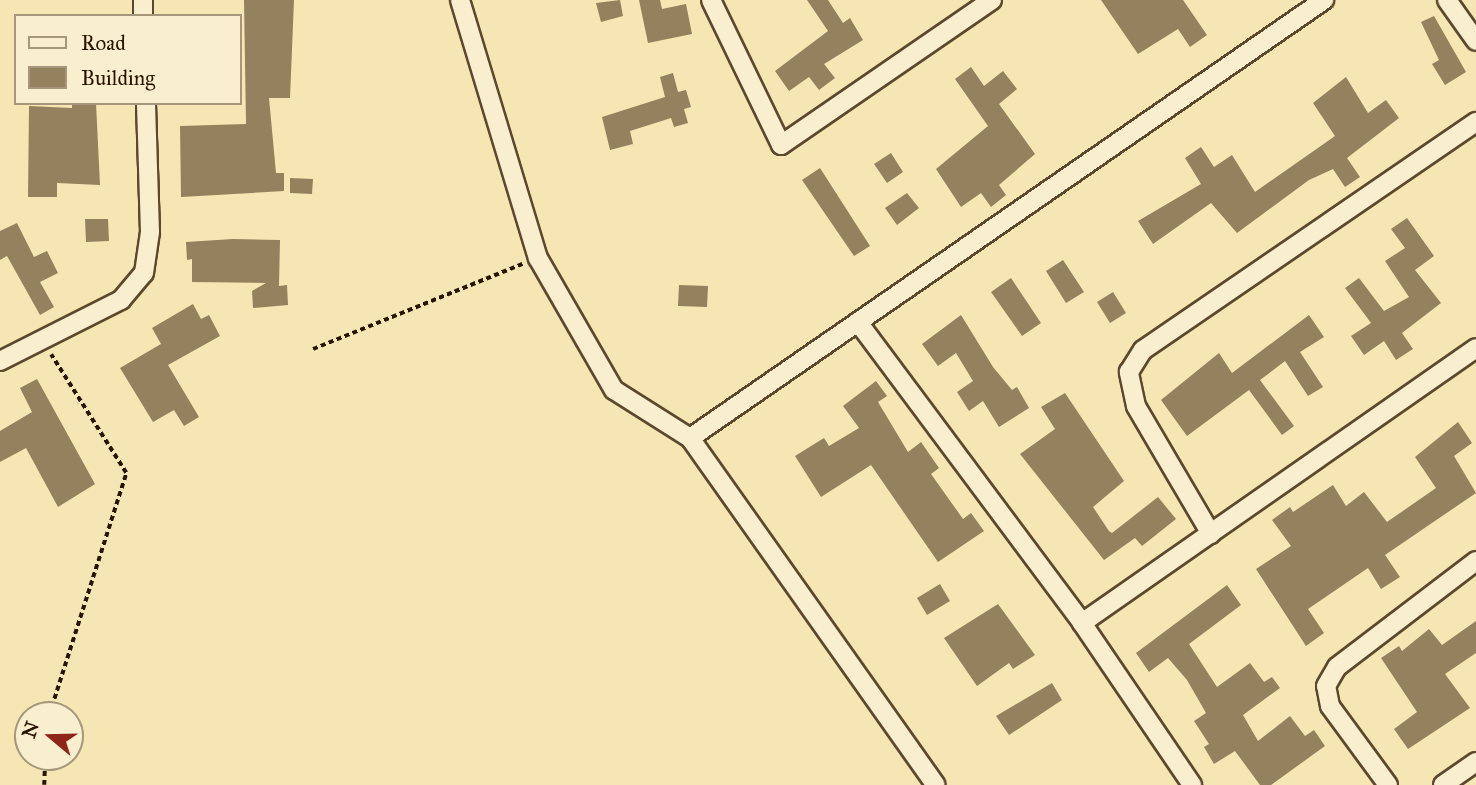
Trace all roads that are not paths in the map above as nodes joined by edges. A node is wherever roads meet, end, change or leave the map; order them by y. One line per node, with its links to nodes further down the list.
1 (460, 0): 12 (street)
2 (710, 0): 3 (street)
3 (992, 0)
4 (1324, 0): 9 (street)
5 (1447, 0): 6 (street)
6 (1476, 41)
7 (146, 105): 11 (street)
8 (1476, 122): 13 (street)
9 (858, 322): 12 (street); 15 (street)
10 (1476, 348): 13 (street)
11 (0, 361)
12 (690, 438): 17 (street)
13 (1212, 534): 15 (street)
14 (1476, 561): 19 (street)
15 (1082, 623): 18 (street)
16 (1476, 762): 20 (street)
17 (936, 785)
18 (1192, 785)
19 (1388, 785)
20 (1443, 785)

